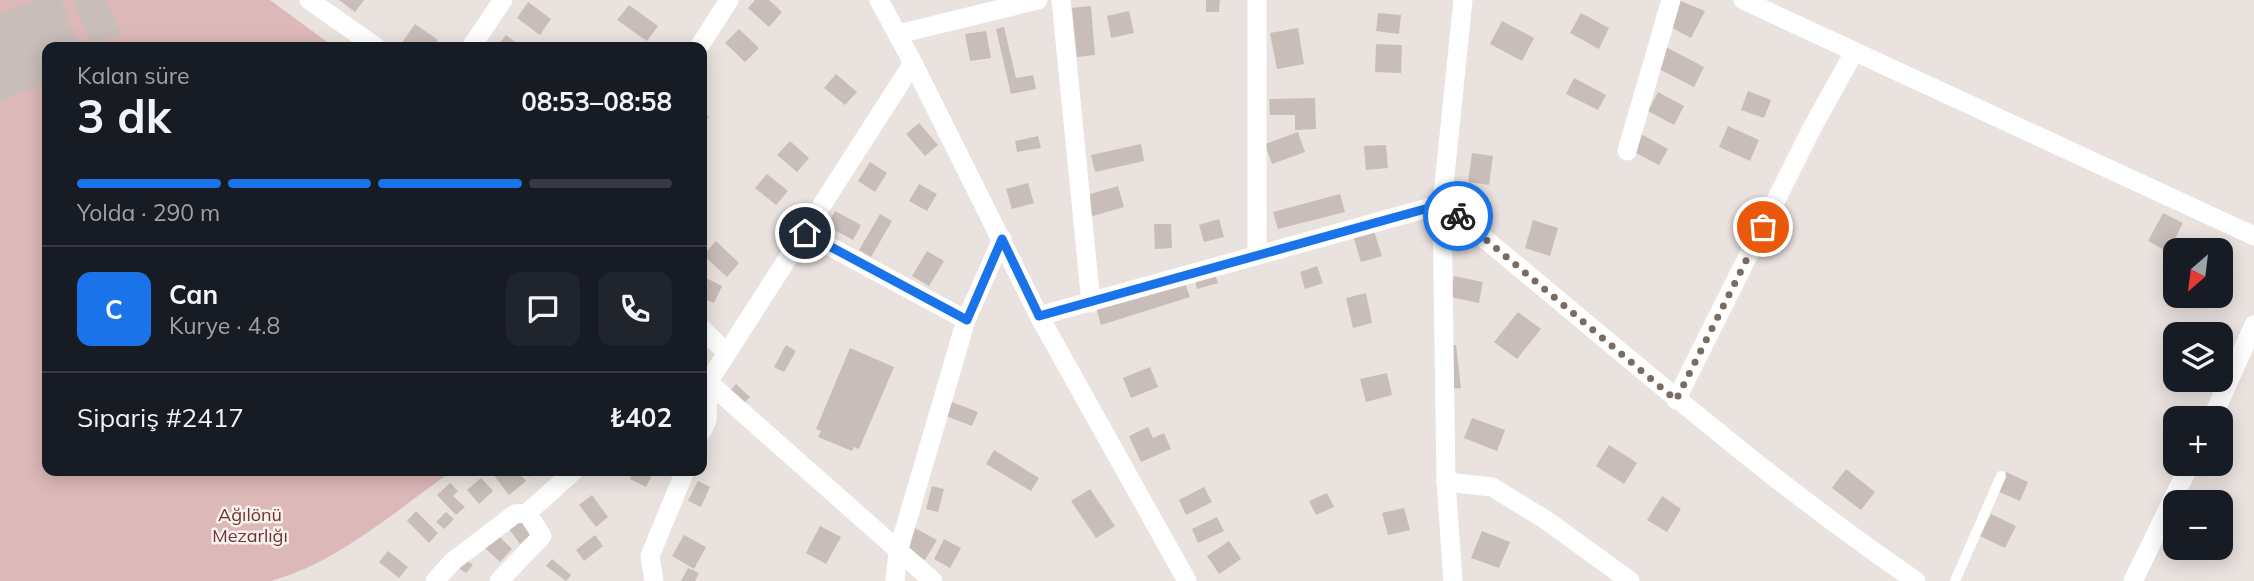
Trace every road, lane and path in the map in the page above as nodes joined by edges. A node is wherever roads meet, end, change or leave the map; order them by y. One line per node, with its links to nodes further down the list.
1 (309, 0): 12 (street)
2 (503, 0): 13 (street)
3 (729, 0): 14 (street)
4 (879, 0): 11 (street)
5 (1038, 0): 11 (street)
6 (1060, 0): 23 (street)
7 (1257, 0): 22 (street)
8 (1463, 0): 18 (street)
9 (1671, 0): 17 (street)
10 (1743, 0): 15 (street)
11 (898, 34): 16 (street)
12 (369, 42)
13 (474, 42)
14 (702, 42)
15 (1853, 54): 20 (street); 31 (street)
16 (914, 62): 19 (street); 21 (street)
17 (1627, 150)
18 (1443, 204): 22 (street); 31 (street); 37 (street)
19 (805, 233): 25 (street); 28 (street)
20 (2254, 236)
21 (1002, 239): 24 (street); 25 (street)
22 (1257, 253): 23 (street)
23 (1091, 303): 24 (street)
24 (1039, 316): 45 (street)
25 (967, 320): 39 (street)
26 (2254, 324): 32 (street)
27 (707, 334): 28 (street)
28 (727, 352): 29 (street)
29 (707, 381)
30 (707, 386): 39 (street)
31 (1676, 400): 48 (street)
32 (2217, 406)
33 (568, 476): 38 (street)
34 (683, 476): 42 (street)
35 (2001, 476): 49 (lane)
36 (2184, 476): 50 (street)
37 (1446, 482): 46 (street); 47 (street)
38 (527, 513): 40 (street); 41 (street)
39 (898, 552): 43 (street); 44 (street)
40 (435, 581)
41 (499, 581)
42 (653, 581)
43 (895, 581)
44 (933, 581)
45 (1187, 581)
46 (1453, 581)
47 (1630, 581)
48 (1916, 581)
49 (1955, 581)
50 (2133, 581)

